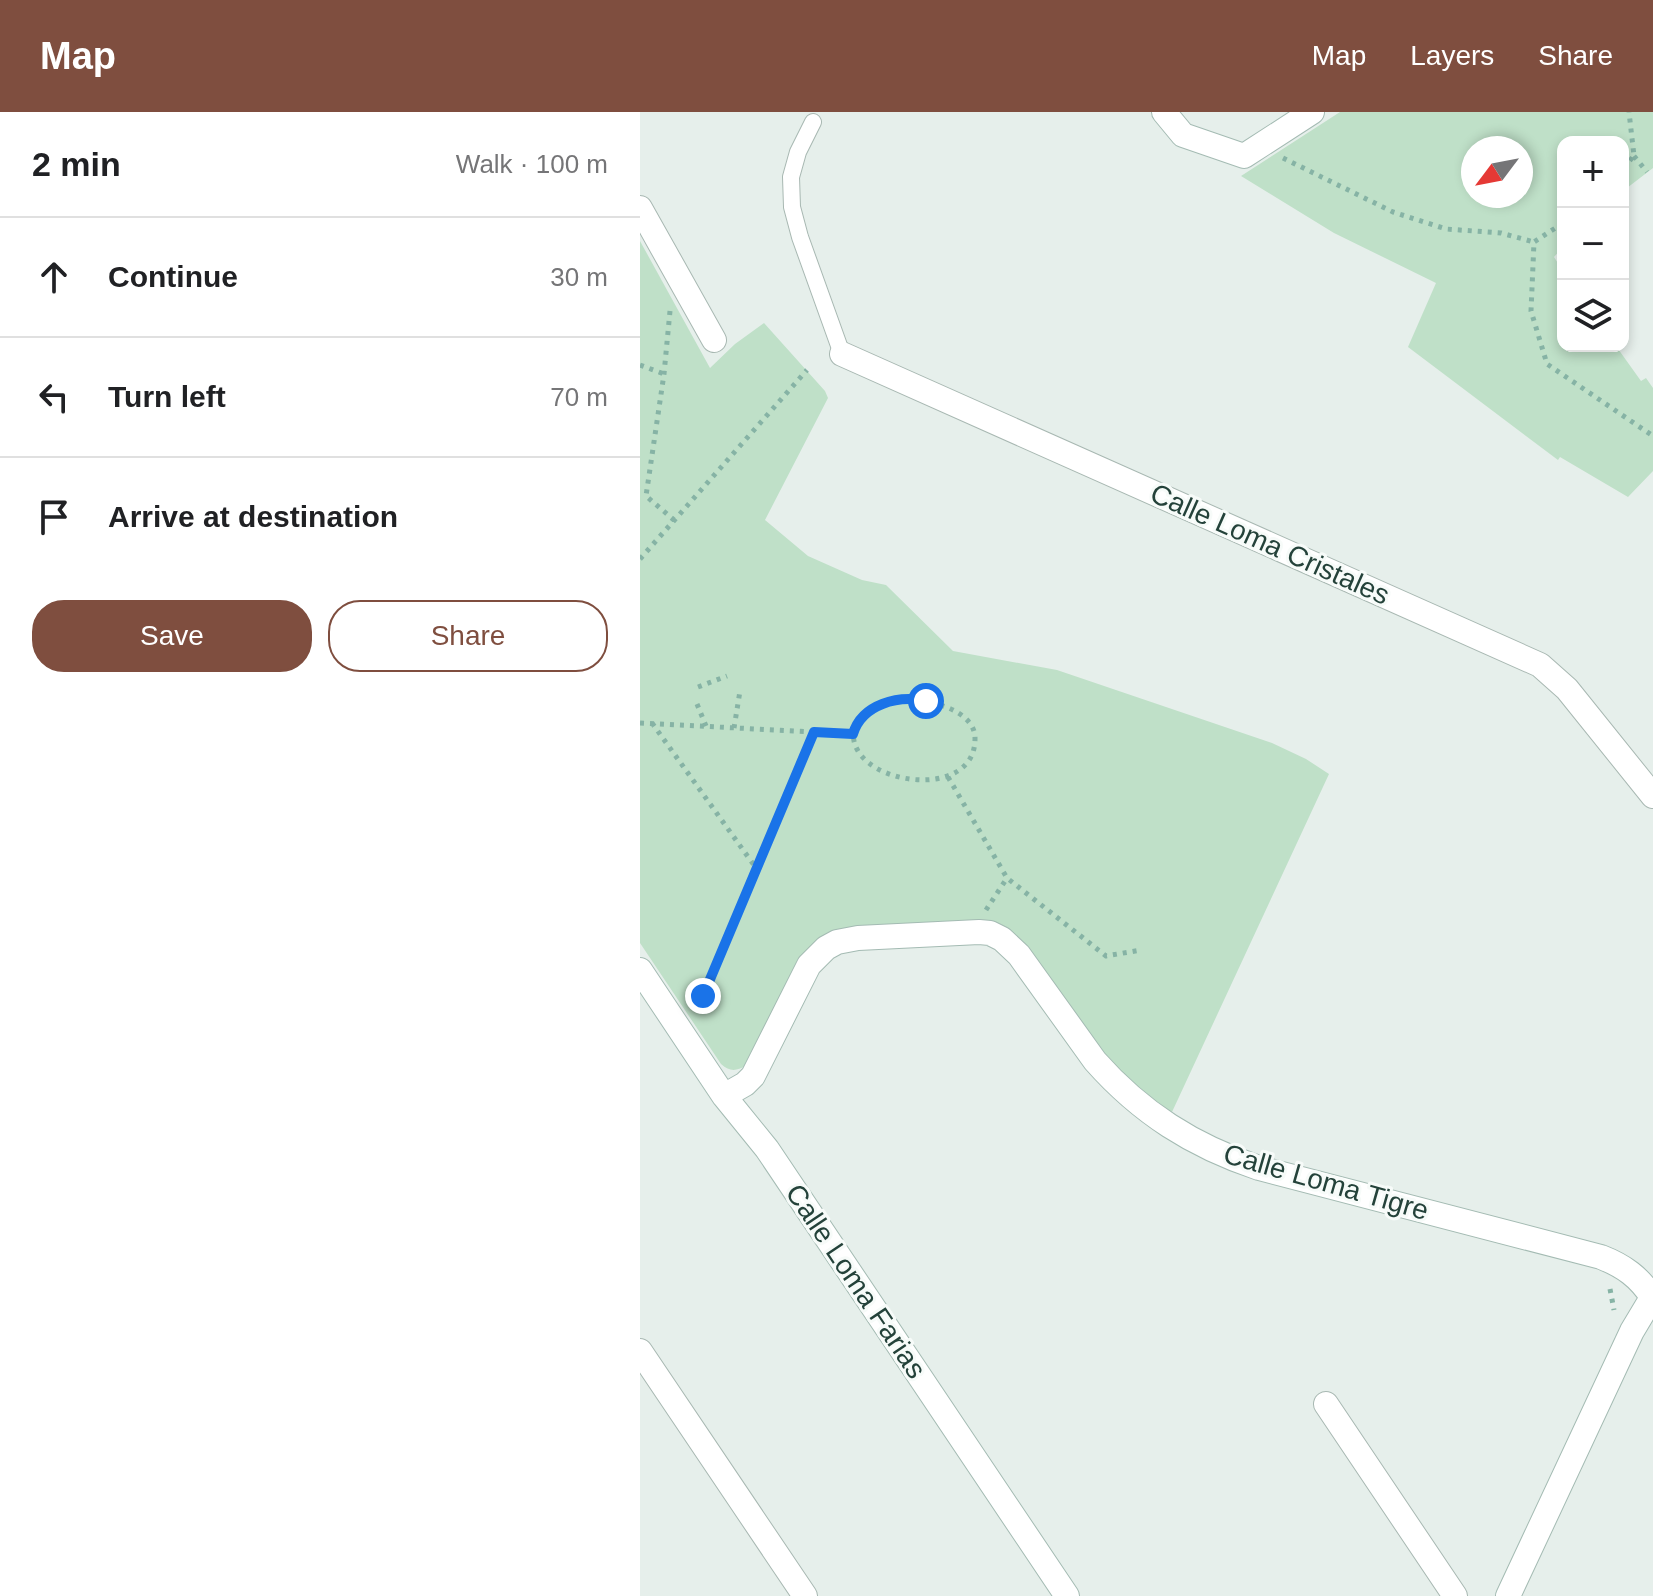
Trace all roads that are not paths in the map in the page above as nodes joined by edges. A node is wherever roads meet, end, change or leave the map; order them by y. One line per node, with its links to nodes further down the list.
1 (1164, 112): 2 (main road)
2 (1312, 112)
3 (813, 122): 6 (lane)
4 (640, 208): 5 (main road)
5 (714, 340)
6 (842, 354): 7 (main road, Calle Loma Cristales)
7 (1653, 796)
8 (640, 970): 9 (main road, Calle Loma Farias)
9 (724, 1096): 10 (main road, Calle Loma Tigre); 14 (main road, Calle Loma Farias)
10 (1653, 1298): 16 (main road)
11 (640, 1351): 13 (main road)
12 (1326, 1404): 15 (main road)
13 (805, 1596)
14 (1067, 1596)
15 (1455, 1596)
16 (1508, 1596)

